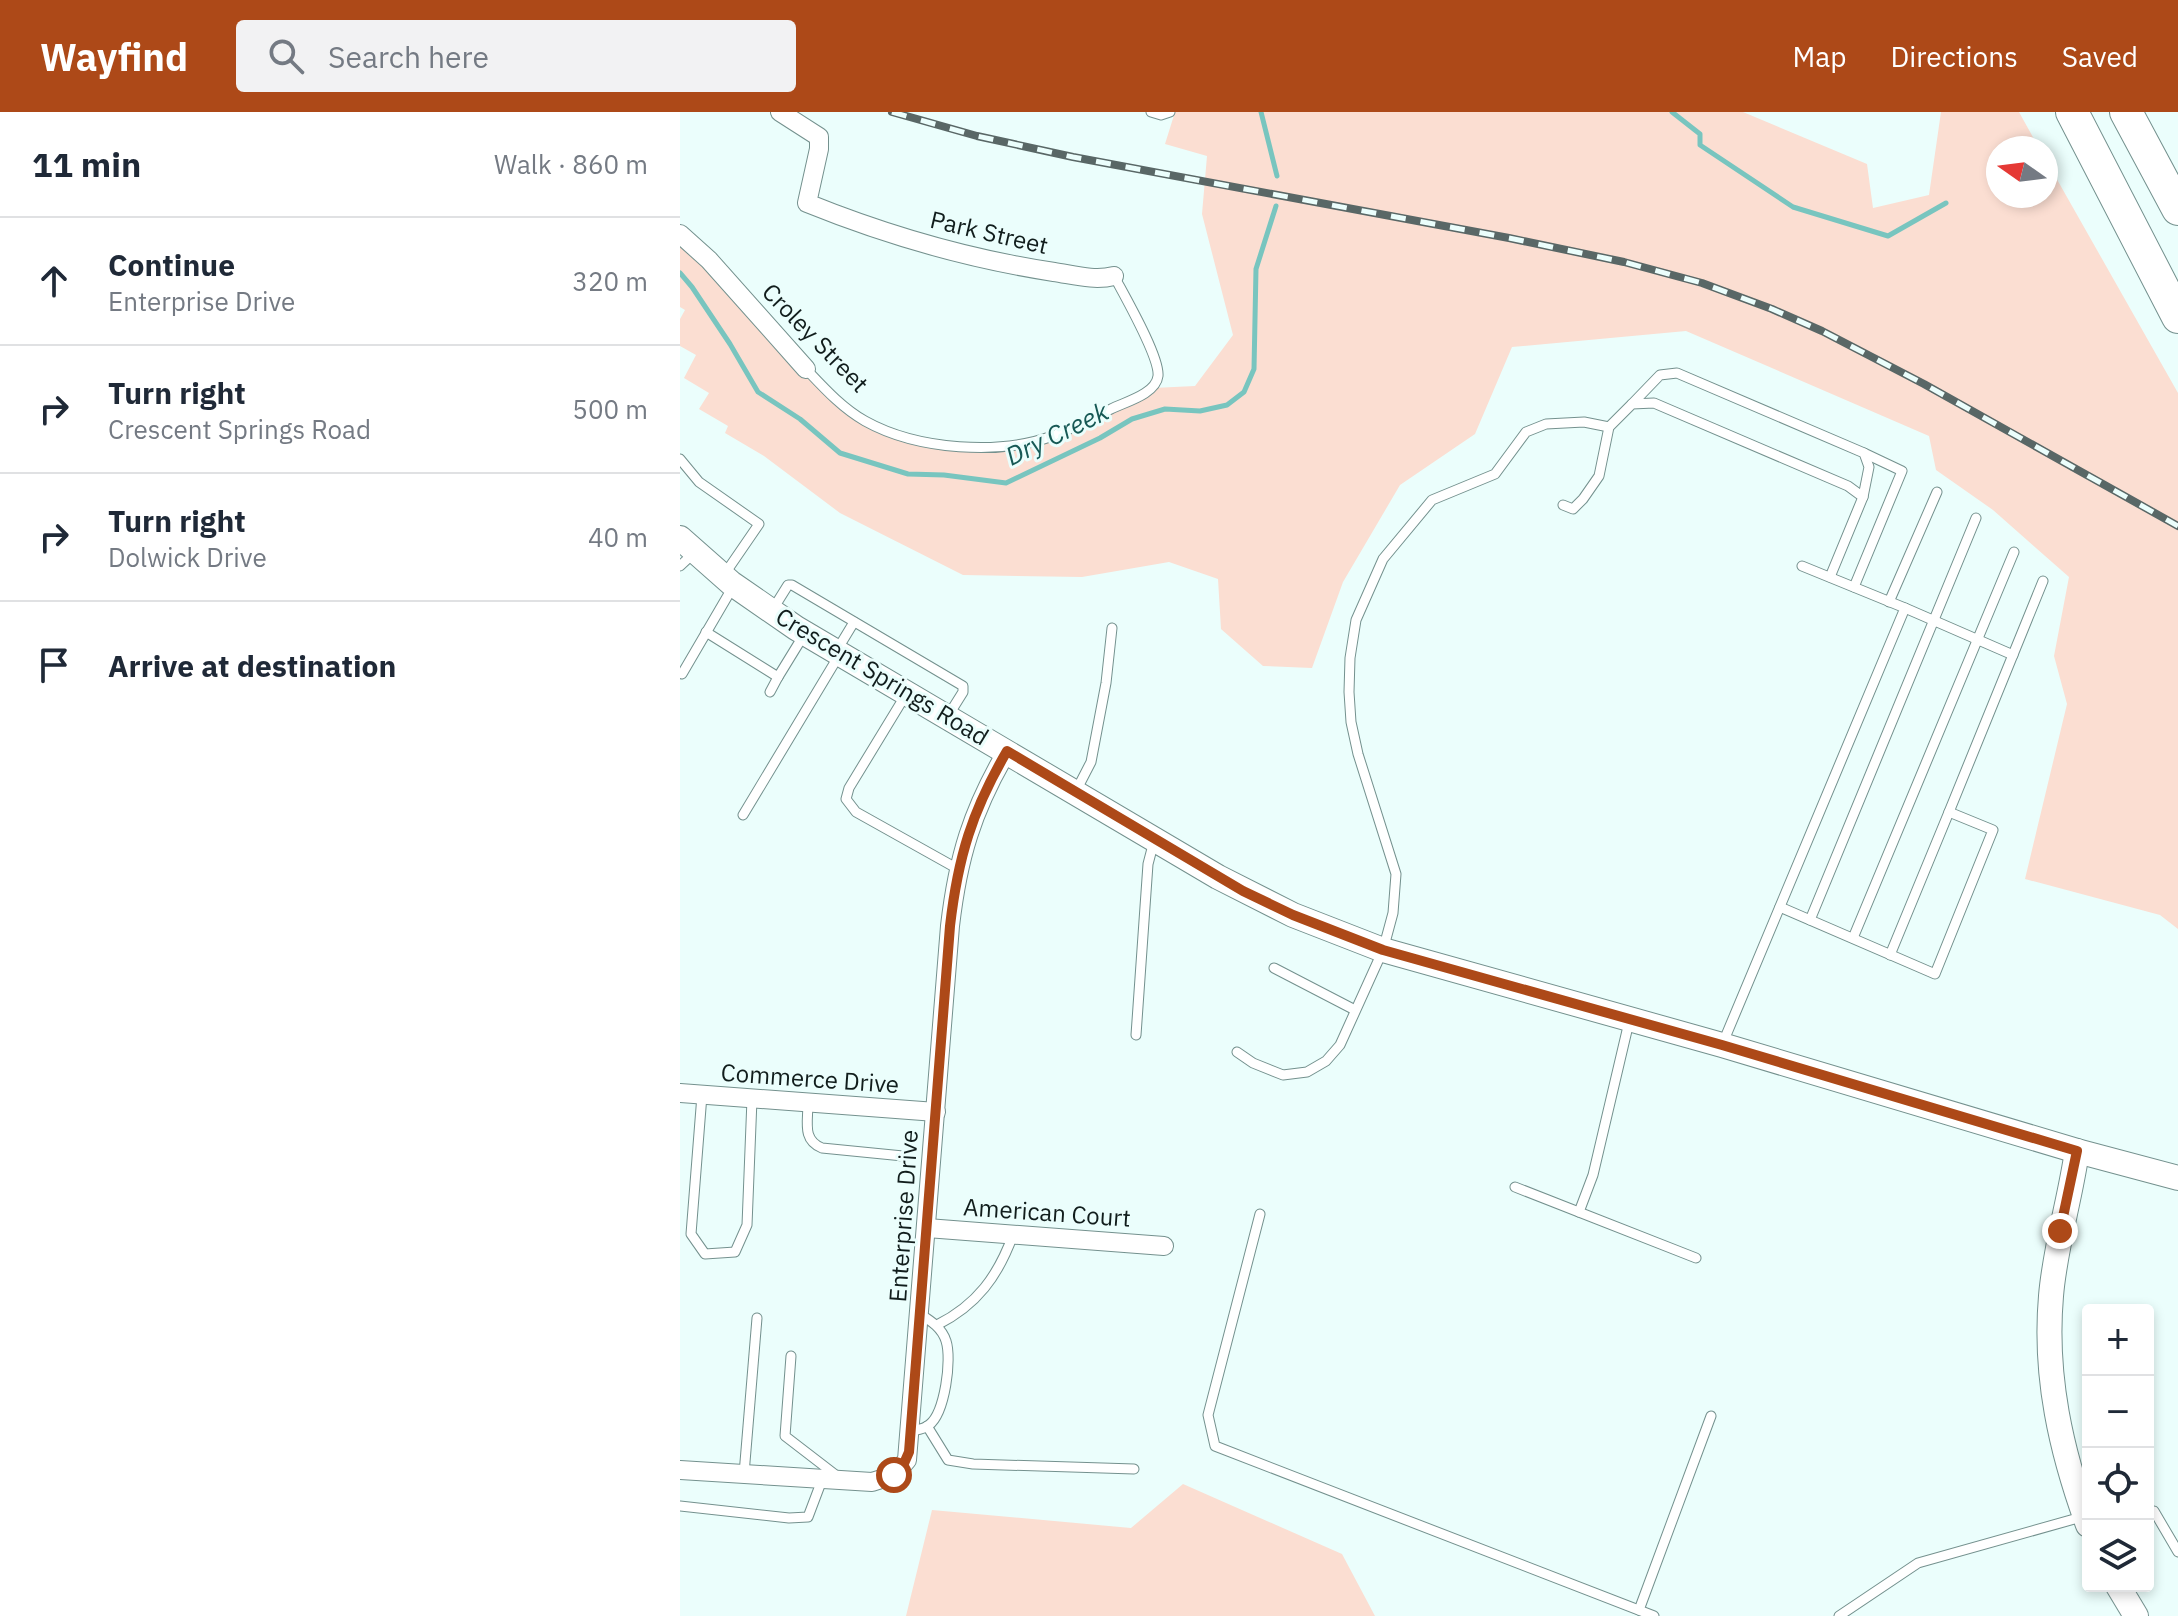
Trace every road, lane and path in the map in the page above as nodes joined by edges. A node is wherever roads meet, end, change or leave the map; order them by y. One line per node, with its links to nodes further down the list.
1 (780, 112): 8 (street, Park Street)
2 (1151, 112): 3 (lane)
3 (1170, 112)
4 (2072, 112): 9 (highway)
5 (2126, 112): 6 (highway)
6 (2178, 209)
7 (680, 234): 10 (street, Croley Street)
8 (1114, 276): 11 (lane, Park Street)
9 (2178, 317)
10 (806, 369): 11 (lane, Croley Street)
11 (1158, 380)
12 (1632, 404): 13 (lane); 14 (lane); 17 (lane)
13 (1609, 427): 18 (lane); 52 (lane)
14 (1864, 453): 17 (lane); 26 (lane)
15 (680, 459): 24 (lane)
16 (1937, 492): 27 (lane)
17 (1863, 497): 23 (lane)
18 (1563, 505)
19 (1976, 518): 30 (lane)
20 (685, 552): 24 (main road, Crescent Springs Road)
21 (2014, 552): 35 (lane)
22 (1802, 566): 23 (lane)
23 (1830, 577): 26 (lane)
24 (728, 581): 29 (main road, Crescent Springs Road); 33 (lane)
25 (2043, 581): 37 (lane)
26 (1854, 587): 27 (lane)
27 (1889, 602): 28 (lane)
28 (1905, 608): 30 (lane); 49 (lane)
29 (771, 612): 31 (lane); 34 (main road, Crescent Springs Road)
30 (1934, 620): 35 (lane); 50 (lane)
31 (854, 622): 36 (lane); 42 (lane)
32 (1112, 628): 44 (lane)
33 (706, 632): 38 (lane); 39 (lane)
34 (806, 633): 36 (main road, Crescent Springs Road); 39 (lane)
35 (1979, 640): 37 (lane); 51 (lane)
36 (838, 652): 41 (main road, Crescent Springs Road); 46 (lane)
37 (2013, 655): 45 (lane)
38 (682, 674)
39 (778, 677): 40 (lane)
40 (770, 692)
41 (908, 693): 42 (main road, Crescent Springs Road); 48 (lane)
42 (948, 716): 43 (main road, Crescent Springs Road)
43 (1007, 751): 44 (main road, Crescent Springs Road); 48 (street, Enterprise Drive)
44 (1076, 791): 47 (main road, Crescent Springs Road)
45 (1949, 812): 53 (lane); 53 (lane)
46 (743, 815)
47 (1155, 838): 52 (main road, Crescent Springs Road); 57 (lane)
48 (958, 869): 64 (street, Enterprise Drive)
49 (1780, 907): 50 (lane); 58 (lane)
50 (1810, 920): 51 (lane)
51 (1853, 938): 53 (lane)
52 (1383, 950): 55 (lane); 56 (main road, Crescent Springs Road)
53 (1890, 955)
54 (1274, 968): 55 (lane)
55 (1355, 1010): 59 (lane)
56 (1630, 1019): 58 (main road, Crescent Springs Road); 69 (lane)
57 (1136, 1035)
58 (1722, 1045): 65 (main road, Crescent Springs Road)
59 (1237, 1052)
60 (680, 1093): 61 (street, Commerce Drive)
61 (702, 1095): 62 (street, Commerce Drive); 62 (lane)
62 (752, 1099): 63 (street, Commerce Drive)
63 (808, 1103): 64 (street, Commerce Drive); 66 (lane)
64 (936, 1112): 71 (street, Enterprise Drive)
65 (2077, 1151): 67 (main road, Crescent Springs Road); 87 (main road)
66 (903, 1156)
67 (2178, 1178)
68 (1515, 1187): 69 (lane)
69 (1579, 1212): 74 (lane)
70 (1260, 1214): 92 (lane)
71 (927, 1228): 72 (street, American Court); 75 (street, Enterprise Drive)
72 (1013, 1235): 73 (street, American Court); 77 (lane)
73 (1164, 1246)
74 (1696, 1258)
75 (920, 1314): 77 (lane); 80 (street, Enterprise Drive)
76 (757, 1318): 83 (lane)
77 (937, 1325): 80 (lane)
78 (791, 1356): 85 (lane)
79 (1711, 1416): 92 (lane)
80 (919, 1429): 81 (lane); 85 (street, Enterprise Drive)
81 (1134, 1469)
82 (680, 1470): 83 (street, Enterprise Drive)
83 (744, 1474): 84 (street, Enterprise Drive)
84 (822, 1480): 85 (street, Enterprise Drive); 86 (lane)
85 (842, 1481)
86 (680, 1506)
87 (2082, 1506)
88 (2154, 1511): 90 (lane)
89 (2083, 1520): 94 (lane)
90 (2178, 1552)
91 (2122, 1592): 95 (main road)
92 (1639, 1610): 93 (lane)
93 (1654, 1616)
94 (1839, 1616)
95 (2136, 1616)

